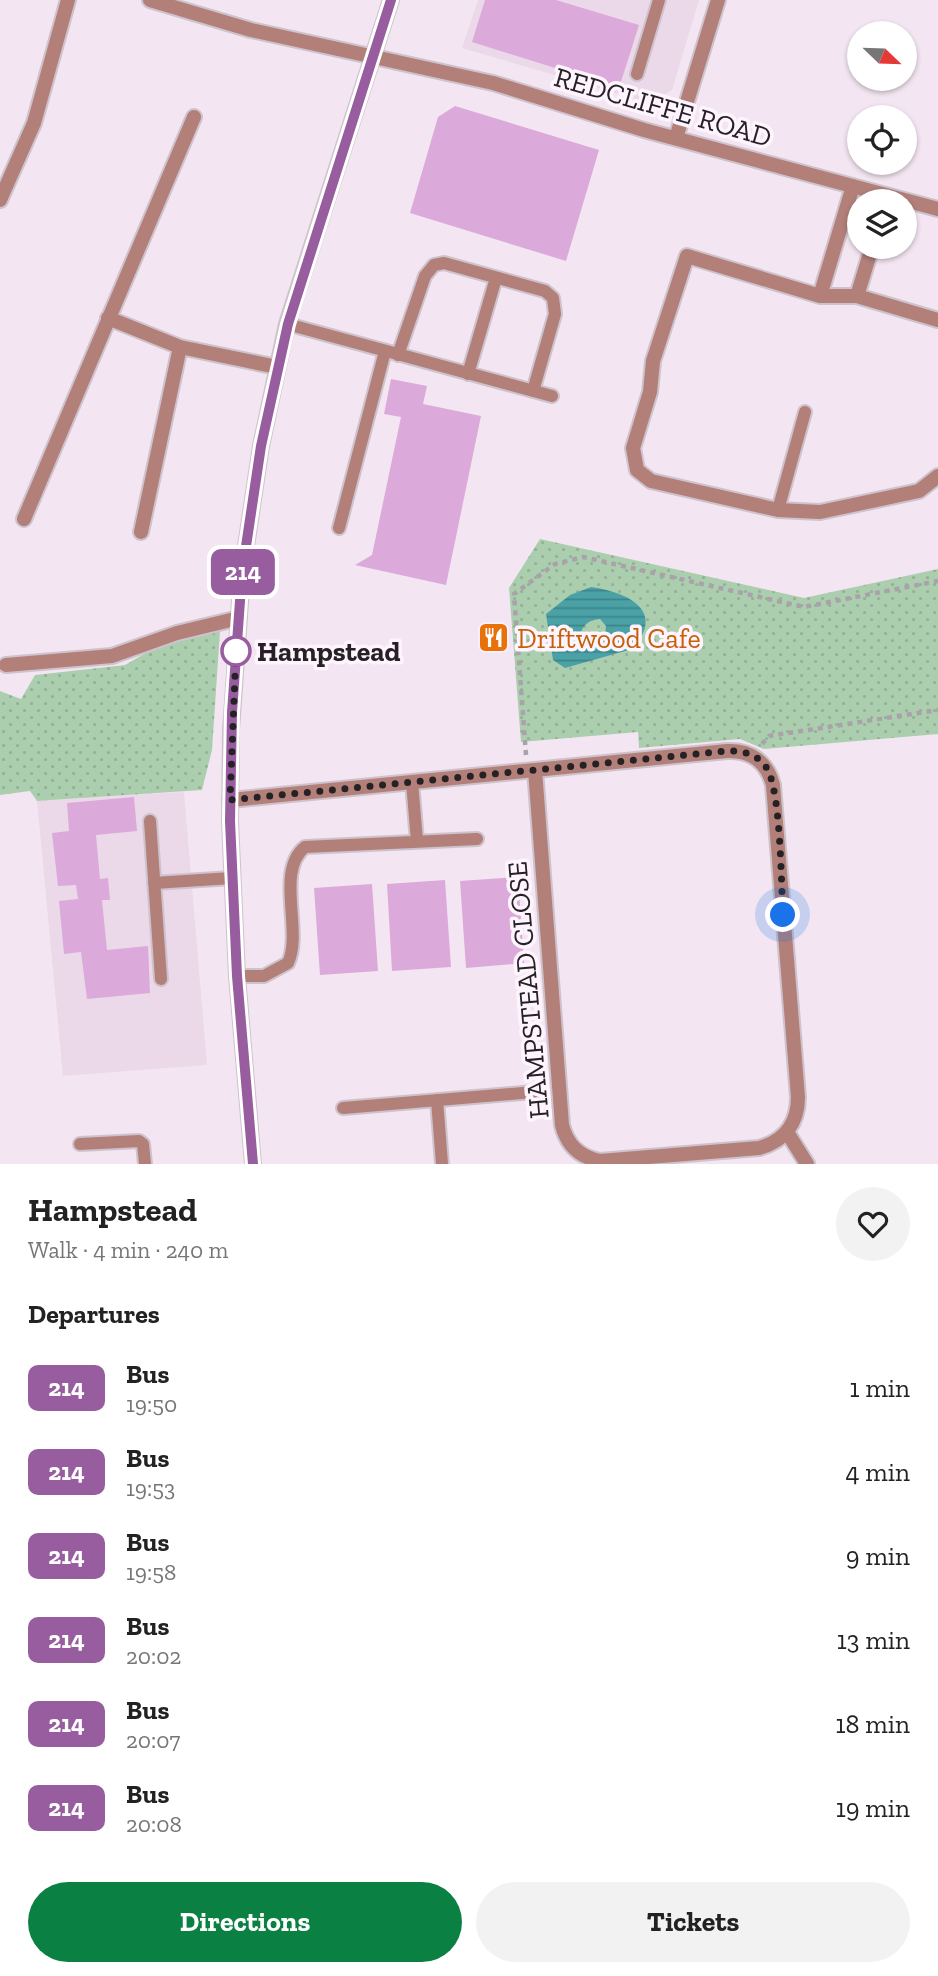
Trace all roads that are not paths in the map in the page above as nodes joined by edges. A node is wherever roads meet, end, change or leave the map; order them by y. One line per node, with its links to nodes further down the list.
1 (68, 0): 12 (street)
2 (150, 0): 6 (street, REDCLIFFE ROAD)
3 (391, 0): 6 (street)
4 (659, 0): 7 (lane)
5 (718, 0): 9 (street)
6 (374, 55): 9 (street, REDCLIFFE ROAD); 21 (street)
7 (637, 74)
8 (194, 117): 19 (street)
9 (676, 138): 10 (street, REDCLIFFE ROAD)
10 (853, 186): 11 (street, REDCLIFFE ROAD); 17 (street)
11 (861, 189)
12 (0, 200)
13 (917, 205): 14 (street, REDCLIFFE ROAD)
14 (938, 209)
15 (868, 259): 18 (street)
16 (496, 278): 24 (lane); 26 (lane); 27 (lane)
17 (820, 296): 18 (street); 31 (street)
18 (857, 296): 20 (street)
19 (108, 318): 22 (street); 32 (street)
20 (938, 320)
21 (288, 324): 23 (lane); 25 (street)
22 (180, 347): 25 (street); 34 (street)
23 (384, 351): 24 (lane); 33 (lane)
24 (398, 355): 26 (lane)
25 (277, 367): 35 (street)
26 (468, 374): 27 (lane)
27 (533, 391): 28 (lane)
28 (552, 396)
29 (805, 412): 31 (lane)
30 (938, 476): 31 (street)
31 (778, 510)
32 (24, 519)
33 (340, 528)
34 (141, 532)
35 (239, 618): 36 (street); 39 (street)
36 (6, 664)
37 (535, 770): 38 (street); 50 (street, HAMPSTEAD CLOSE); 50 (street)
38 (412, 782): 39 (street); 42 (lane)
39 (230, 800): 43 (street)
40 (150, 821): 44 (lane)
41 (477, 839): 42 (lane)
42 (417, 841): 45 (lane)
43 (232, 878): 44 (lane); 45 (street)
44 (154, 883): 46 (lane)
45 (237, 976): 53 (street)
46 (161, 979)
47 (534, 1092): 48 (lane)
48 (438, 1100): 49 (lane); 54 (lane)
49 (343, 1108)
50 (788, 1132): 55 (street)
51 (80, 1144): 52 (lane)
52 (145, 1164)
53 (253, 1164)
54 (442, 1164)
55 (807, 1164)

